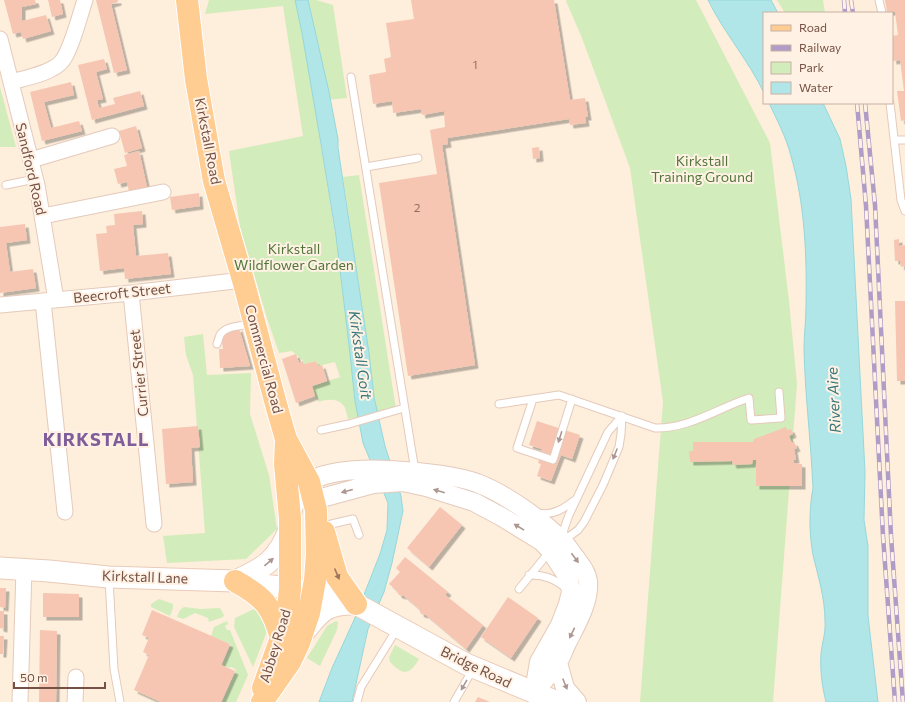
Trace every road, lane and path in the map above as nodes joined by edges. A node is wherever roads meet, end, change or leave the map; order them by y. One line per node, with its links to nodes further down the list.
1 (85, 0): 7 (street)
2 (187, 0): 21 (main road, Kirkstall Road)
3 (879, 0): 4 (lane)
4 (882, 12)
5 (0, 39): 7 (street, Sandford Road)
6 (351, 77): 14 (lane)
7 (11, 82): 13 (street, Sandford Road)
8 (890, 104): 10 (lane)
9 (112, 136): 13 (street)
10 (894, 140): 11 (lane); 15 (lane)
11 (905, 140)
12 (418, 158): 14 (lane)
13 (31, 160): 16 (street, Sandford Road)
14 (366, 167): 31 (lane)
15 (902, 176): 19 (lane)
16 (35, 179): 17 (lane); 20 (street, Sandford Road)
17 (6, 185)
18 (163, 192): 20 (street)
19 (905, 211)
20 (43, 216): 23 (street, Sandford Road)
21 (243, 280): 22 (street, Beecroft Street); 25 (main road, Commercial Road)
22 (131, 293): 23 (street, Beecroft Street); 43 (street, Currier Street)
23 (50, 301): 24 (street, Beecroft Street); 40 (street, Sandford Road)
24 (0, 305)
25 (255, 325): 26 (lane); 34 (main road, Commercial Road)
26 (218, 344)
27 (778, 392): 32 (lane)
28 (533, 399): 29 (lane); 29 (lane, one-way to 28); 30 (lane)
29 (572, 400): 32 (lane)
30 (499, 404)
31 (404, 408): 33 (lane); 36 (lane)
32 (622, 416): 38 (lane); 45 (lane, one-way to 45)
33 (321, 430)
34 (288, 450): 35 (street); 39 (main road, Commercial Road); 42 (main road, Commercial Road)
35 (332, 474): 37 (street); 39 (street)
36 (405, 474): 37 (street); 41 (street); 45 (street, one-way to 36)
37 (372, 477): 39 (street, one-way to 39)
38 (577, 499): 41 (lane); 45 (lane)
39 (314, 506): 42 (street); 44 (lane); 51 (main road, Commercial Road); 55 (main road, one-way to 55)
40 (65, 512)
41 (528, 512): 45 (street)
42 (290, 523): 50 (main road, one-way to 42); 52 (main road, Commercial Road)
43 (154, 524)
44 (359, 535)
45 (556, 546): 48 (lane); 54 (street); 59 (street, one-way to 59)
46 (0, 568): 47 (main road, Kirkstall Lane)
47 (24, 569): 49 (main road, Kirkstall Lane); 63 (street)
48 (529, 575): 53 (lane); 54 (lane)
49 (108, 577): 50 (main road, Kirkstall Lane); 65 (lane)
50 (235, 581): 52 (main road, Kirkstall Lane); 58 (main road)
51 (315, 588): 52 (main road, Kirkstall Lane); 55 (main road, Bridge Road); 57 (main road, Abbey Road)
52 (290, 589): 58 (main road, Abbey Road)
53 (519, 589)
54 (571, 592): 62 (street)
55 (356, 604): 56 (main road, Bridge Road); 57 (main road)
56 (390, 622): 60 (main road, Bridge Road); 68 (lane)
57 (303, 634): 67 (main road, Abbey Road)
58 (281, 638): 66 (main road, Abbey Road)
59 (558, 663): 62 (street); 71 (street, one-way to 71)
60 (474, 667): 62 (main road, Bridge Road); 69 (lane, one-way to 69)
61 (76, 677): 64 (street)
62 (534, 693): 70 (main road, Bridge Road)
63 (20, 702)
64 (75, 702)
65 (120, 702)
66 (258, 702)
67 (262, 702)
68 (357, 702)
69 (454, 702)
70 (557, 702)
71 (577, 702)

